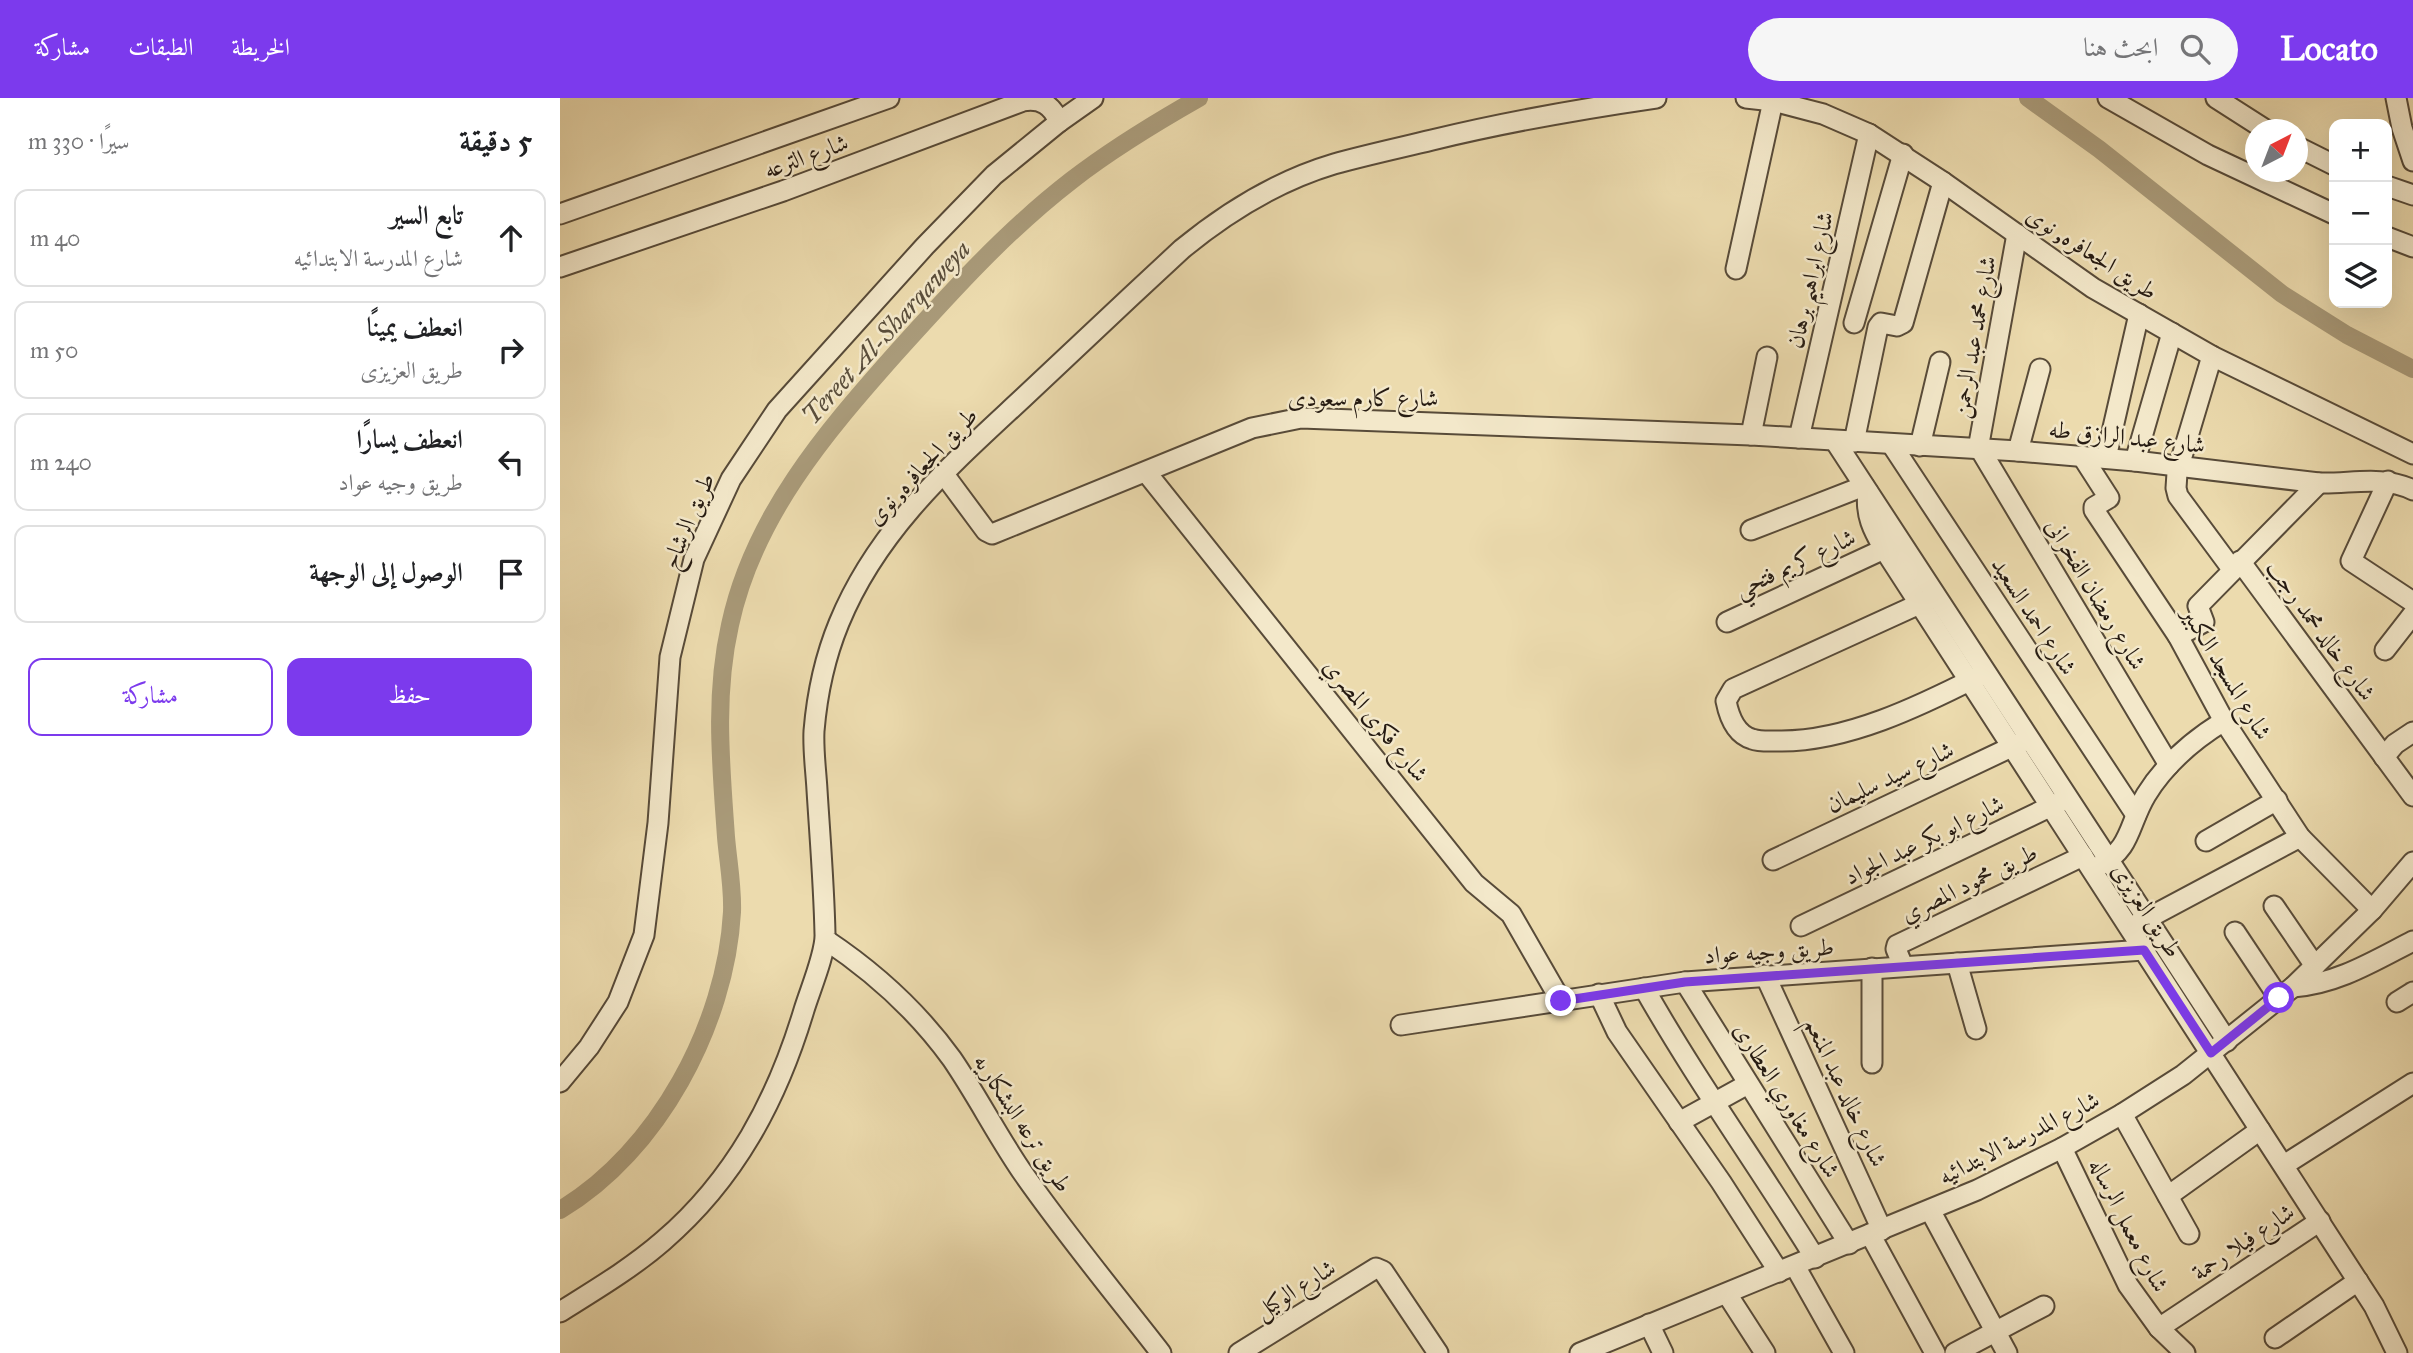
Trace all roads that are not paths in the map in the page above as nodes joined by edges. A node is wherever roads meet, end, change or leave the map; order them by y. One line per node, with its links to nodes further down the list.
1 (889, 98): 20 (street)
2 (1093, 98): 10 (street, طريق الرشاح)
3 (1656, 98): 46 (street, طريق الجعافره, نوى)
4 (1746, 98): 8 (street, طريق الجعافره, نوى)
5 (2108, 98): 19 (street)
6 (2216, 98): 9 (street)
7 (2396, 98): 14 (street)
8 (1773, 101): 11 (street, طريق الجعافره, نوى); 25 (street)
9 (2249, 119)
10 (1059, 122): 24 (street, شارع الترعه); 98 (street, طريق الرشاح)
11 (1869, 134): 13 (street, طريق الجعافره, نوى); 34 (street, شارع ابراهيم برهان)
12 (2308, 152): 15 (street)
13 (1903, 154): 16 (street, طريق الجعافره, نوى); 27 (street)
14 (2413, 161)
15 (2329, 162)
16 (1944, 182): 21 (street, طريق الجعافره, نوى); 35 (street)
17 (2392, 188): 18 (street)
18 (2413, 195)
19 (2329, 212)
20 (560, 214)
21 (2017, 234): 26 (street, طريق الجعافره, نوى); 38 (street, شارع محمد عبد الرحمن)
22 (2392, 239): 23 (street)
23 (2413, 247)
24 (560, 267)
25 (1736, 269)
26 (2139, 314): 28 (street, طريق الجعافره, نوى); 42 (street)
27 (1854, 323)
28 (2172, 333): 29 (street, طريق الجعافره, نوى); 43 (street)
29 (2212, 356): 40 (street, طريق الجعافره, نوى); 44 (street, شارع خالد محمد رجب)
30 (1767, 357): 33 (street)
31 (1940, 362): 37 (street)
32 (2040, 369): 39 (street)
33 (1751, 435): 34 (street, شارع كارم سعودى); 45 (street, شارع كارم سعودى)
34 (1799, 438): 35 (street, شارع كارم سعودى)
35 (1845, 441): 36 (street, شارع عبد الرازق طه); 49 (street, طريق العزيزى)
36 (1892, 445): 37 (street, شارع عبد الرازق طه); 69 (street, شارع احمد السعيد)
37 (1920, 446): 38 (street, شارع عبد الرازق طه)
38 (1979, 449): 39 (street, شارع عبد الرازق طه); 65 (street, شارع رمضان الفخرانى)
39 (2018, 451): 41 (street, شارع عبد الرازق طه)
40 (2413, 454)
41 (2082, 456): 42 (street, شارع عبد الرازق طه); 58 (street, شارع المسجد الكبير)
42 (2106, 458): 43 (street, شارع عبد الرازق طه)
43 (2135, 461): 44 (street, شارع عبد الرازق طه)
44 (2181, 466): 48 (street, شارع عبد الرازق طه); 53 (street, شارع خالد محمد رجب)
45 (1146, 472): 46 (street, شارع كارم سعودى); 92 (street, شارع فكرى المصري)
46 (943, 473): 80 (street, طريق الجعافره, نوى)
47 (2388, 481): 48 (street, شارع عبد الرازق طه); 50 (street, شارع عبد الرازق طه); 55 (street)
48 (2319, 483): 53 (street)
49 (1866, 489): 51 (street); 52 (street, طريق العزيزى); 54 (street, طريق العزيزى)
50 (2413, 490)
51 (1751, 530)
52 (1884, 549): 54 (street, طريق العزيزى); 57 (street, شارع كريم فتحي)
53 (2236, 565): 58 (street); 64 (street, شارع خالد محمد رجب)
54 (1927, 601): 60 (street, طريق العزيزى); 60 (street)
55 (2413, 602)
56 (2413, 614): 59 (street)
57 (1727, 622)
58 (2178, 636): 61 (street, شارع المسجد الكبير)
59 (2385, 650)
60 (1977, 677): 63 (street, طريق العزيزى)
61 (2224, 721): 65 (street); 67 (street, شارع المسجد الكبير)
62 (2413, 732): 64 (street)
63 (2020, 743): 68 (street, طريق العزيزى); 72 (street, شارع سيد سليمان)
64 (2384, 757): 66 (street, شارع خالد محمد رجب)
65 (2169, 765): 69 (street)
66 (2413, 796)
67 (2277, 800): 70 (street, شارع المسجد الكبير); 71 (street)
68 (2059, 802): 73 (street, طريق العزيزى); 78 (street, شارع ابو بكر عبد الجواد)
69 (2136, 815): 73 (street)
70 (2300, 837): 76 (street, شارع المسجد الكبير); 77 (street)
71 (2206, 841)
72 (1773, 860)
73 (2094, 862): 77 (street, طريق العزيزى); 84 (street, طريق محمود المصري)
74 (2413, 862): 76 (street, شارع المدرسة الابتدائيه)
75 (2274, 906): 85 (street)
76 (2372, 910): 85 (street, شارع المدرسة الابتدائيه)
77 (2138, 923): 82 (street, طريق العزيزى); 95 (street, طريق العزيزى)
78 (1801, 926)
79 (2235, 932): 90 (street)
80 (826, 940): 118 (street, طريق الجعافره, نوى); 124 (street, طريق ترعه البشكاريه)
81 (2413, 941): 90 (street)
82 (2144, 950): 83 (street, طريق وجيه عواد); 96 (street, طريق العزيزى)
83 (1957, 963): 84 (street, طريق وجيه عواد); 94 (street)
84 (1903, 966): 86 (street, طريق وجيه عواد)
85 (2315, 966): 90 (street, شارع المدرسة الابتدائيه)
86 (1872, 968): 87 (street, طريق وجيه عواد); 97 (street)
87 (1765, 975): 88 (street, طريق وجيه عواد); 110 (street, شارع خالد عبد المنعم)
88 (1685, 982): 89 (street, طريق وجيه عواد); 100 (street, شارع مغاوري العطارى)
89 (1644, 988): 91 (street, طريق وجيه عواد); 101 (street)
90 (2286, 992): 95 (street, شارع المدرسة الابتدائيه)
91 (1599, 994): 92 (street, طريق وجيه عواد); 103 (street)
92 (1561, 1001): 93 (street, طريق وجيه عواد)
93 (1401, 1026)
94 (1976, 1029)
95 (2227, 1041): 96 (street, شارع المدرسة الابتدائيه)
96 (2211, 1053): 102 (street, شارع المدرسة الابتدائيه); 104 (street, طريق العزيزى)
97 (1872, 1063)
98 (560, 1082)
99 (2413, 1083): 106 (street)
100 (1748, 1084): 101 (street); 112 (street, شارع مغاوري العطارى)
101 (1716, 1102): 103 (street); 113 (street)
102 (2122, 1114): 105 (street, شارع المدرسة الابتدائيه); 107 (street)
103 (1679, 1122): 114 (street)
104 (2260, 1130): 106 (street, طريق العزيزى); 107 (street)
105 (2062, 1148): 108 (street, شارع المدرسة الابتدائيه); 120 (street, شارع معمل الرساله)
106 (2284, 1164): 109 (street, طريق العزيزى)
107 (2168, 1196): 111 (street)
108 (1930, 1210): 110 (street, شارع المدرسة الابتدائيه); 121 (street)
109 (2320, 1221): 115 (street, طريق العزيزى); 120 (street, شارع فيلا رحمة)
110 (1876, 1232): 112 (street, شارع المدرسة الابتدائيه); 130 (street, شارع خالد عبد المنعم)
111 (2189, 1234)
112 (1849, 1244): 113 (street, شارع المدرسة الابتدائيه)
113 (1815, 1258): 114 (street, شارع المدرسة الابتدائيه)
114 (1787, 1269): 116 (street, شارع المدرسة الابتدائيه); 129 (street)
115 (2358, 1281): 122 (street); 134 (street, طريق العزيزى)
116 (1727, 1294): 119 (street, شارع المدرسة الابتدائيه); 128 (street)
117 (2044, 1306): 121 (street)
118 (560, 1312)
119 (1649, 1324): 123 (street, شارع المدرسة الابتدائيه); 127 (street)
120 (2159, 1328): 133 (street, شارع معمل الرساله)
121 (1995, 1331): 131 (street); 132 (street)
122 (2275, 1338)
123 (1590, 1351)
124 (1161, 1353)
125 (1239, 1353): 126 (street, شارع الوكيل)
126 (1438, 1353)
127 (1663, 1353)
128 (1765, 1353)
129 (1844, 1353)
130 (1935, 1353)
131 (1955, 1353)
132 (2007, 1353)
133 (2185, 1353)
134 (2397, 1353)

